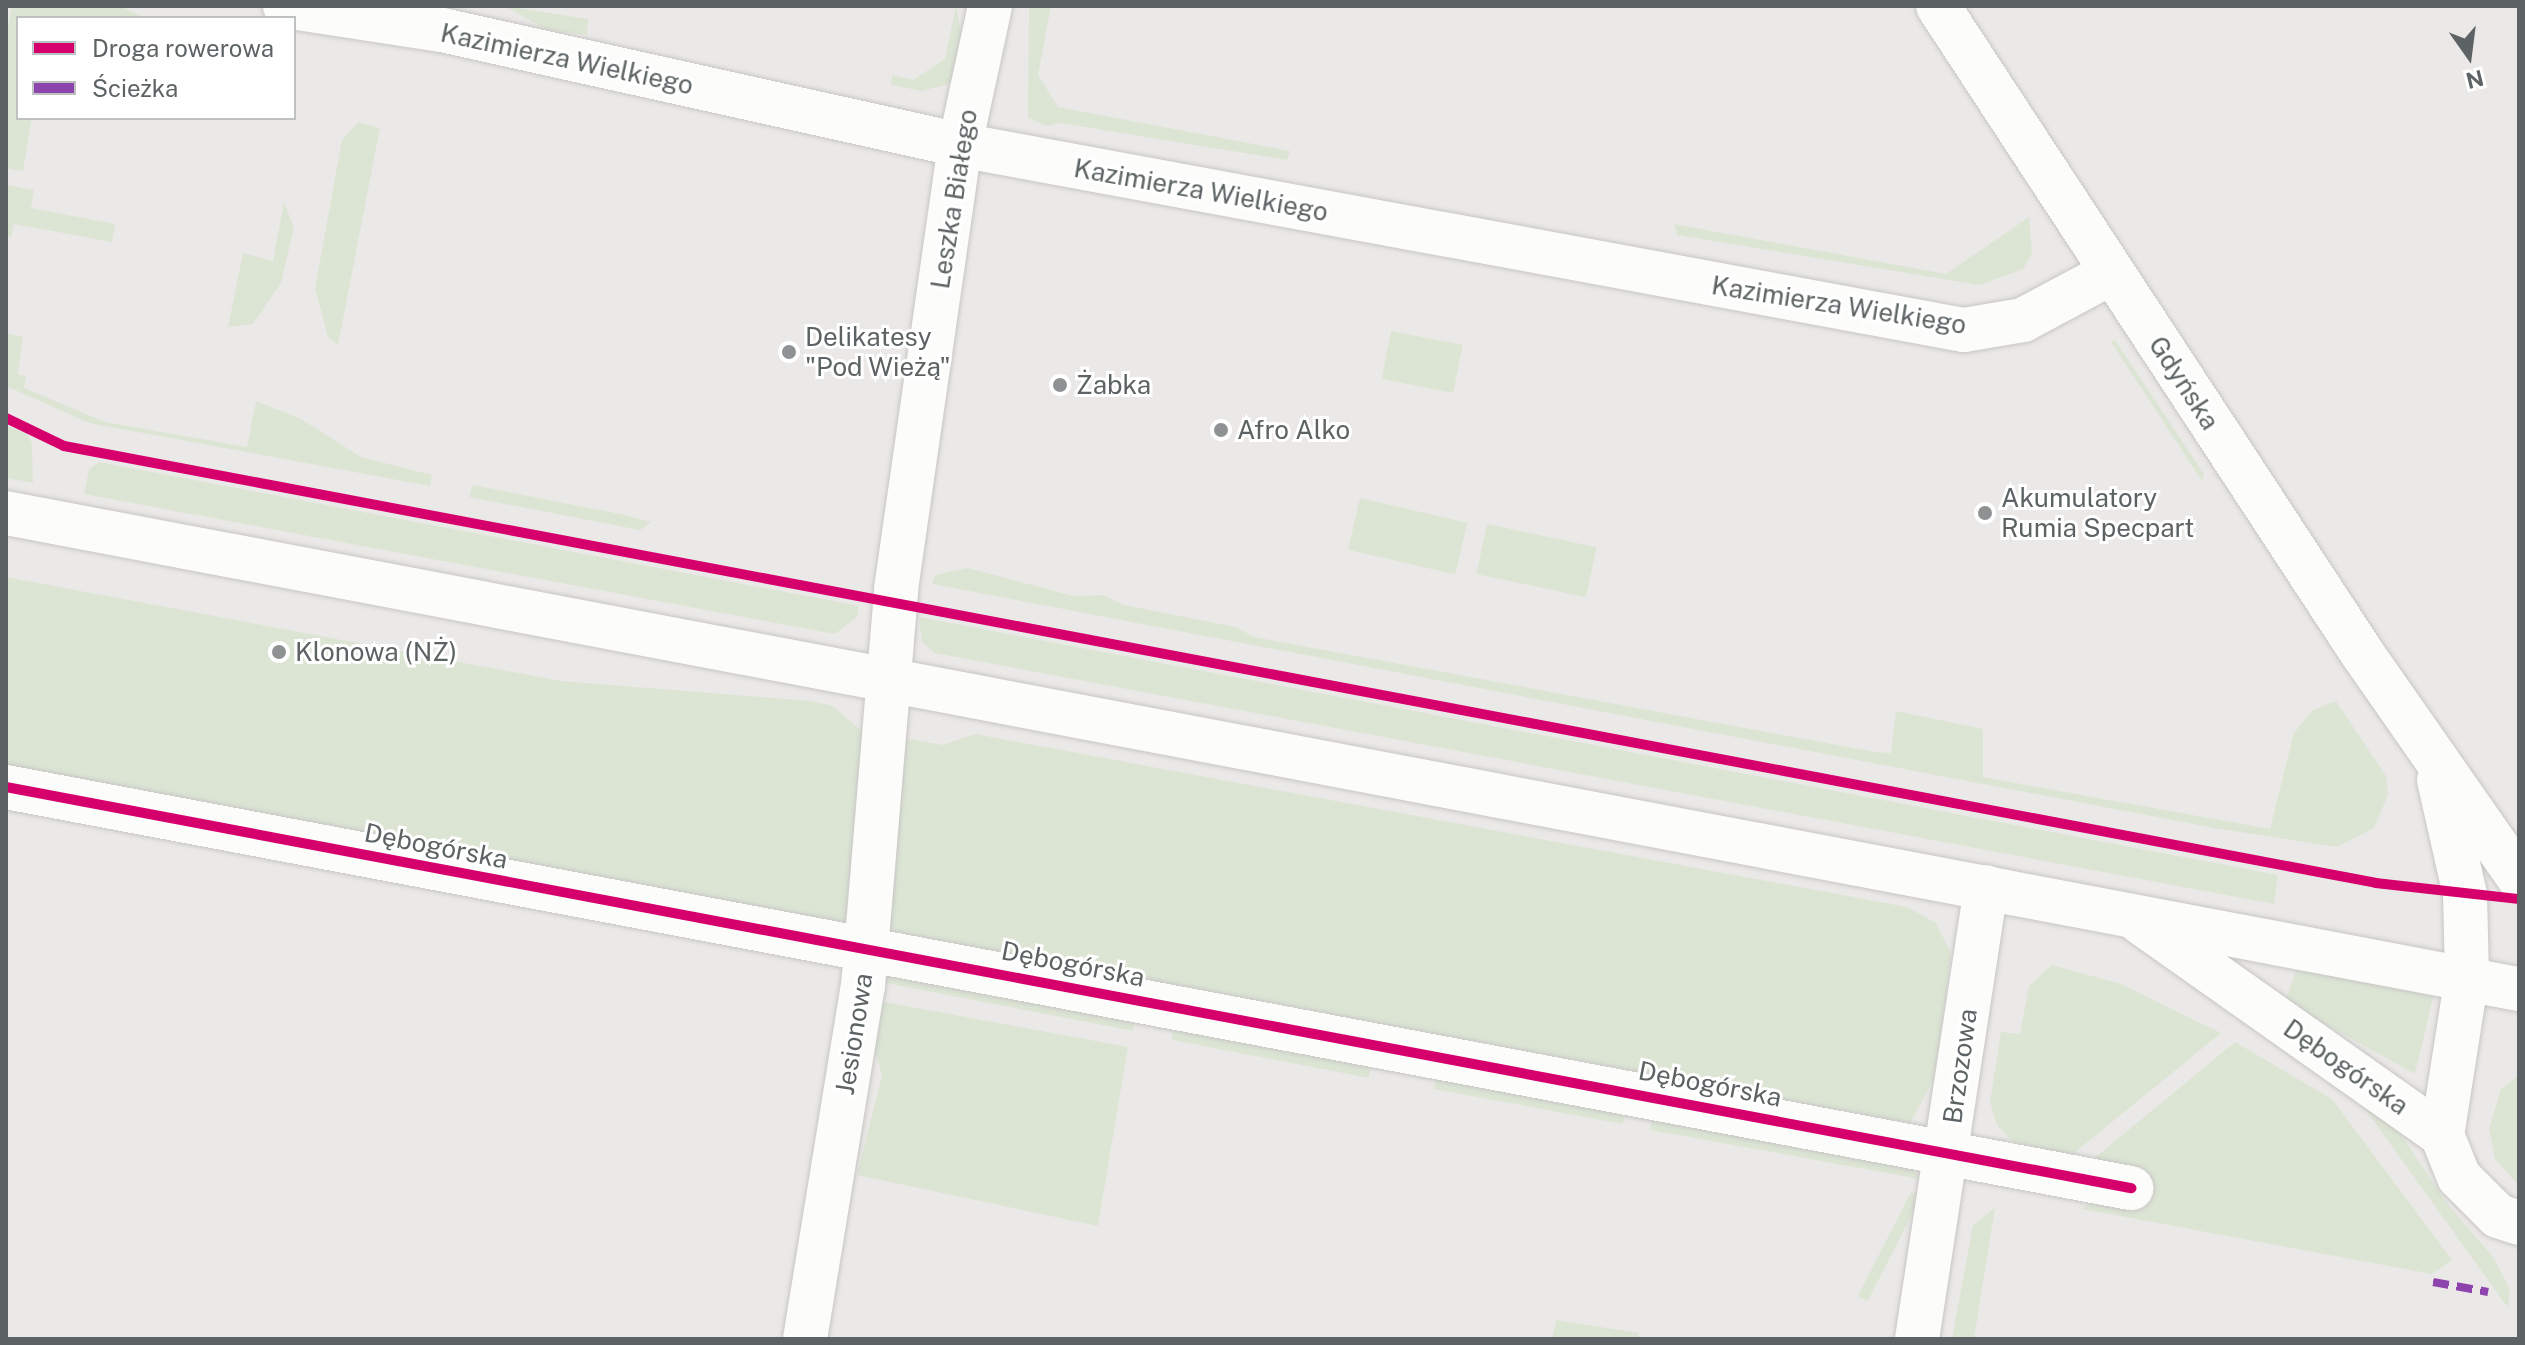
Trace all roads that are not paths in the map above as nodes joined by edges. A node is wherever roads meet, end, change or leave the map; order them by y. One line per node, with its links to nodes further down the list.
1 (285, 6): 4 (street, Kazimierza Wielkiego)
2 (990, 6): 5 (street, Leszka Białego)
3 (1938, 6): 6 (street, Gdyńska)
4 (444, 18): 5 (street, Kazimierza Wielkiego)
5 (960, 145): 6 (street, Kazimierza Wielkiego); 8 (street, Leszka Białego)
6 (2111, 273): 9 (street, Gdyńska)
7 (6, 513): 8 (street, Dębogórska)
8 (889, 679): 12 (street, Dębogórska); 14 (street, Jesionowa)
9 (2434, 758): 11 (street, Gdyńska); 15 (street, Gdyńska)
10 (6, 787): 14 (street, Dębogórska)
11 (2519, 878)
12 (1986, 887): 13 (street, Dębogórska); 18 (street, Brzozowa)
13 (2132, 916): 15 (street, Dębogórska); 17 (street, Dębogórska)
14 (866, 947): 18 (street, Dębogórska); 21 (street, Jesionowa)
15 (2467, 976): 16 (street, Dębogórska); 17 (street, Gdyńska)
16 (2519, 989)
17 (2442, 1135): 20 (street)
18 (1948, 1151): 19 (street, Dębogórska); 22 (street, Brzozowa)
19 (2131, 1188)
20 (2519, 1223)
21 (805, 1339)
22 (1917, 1339)

